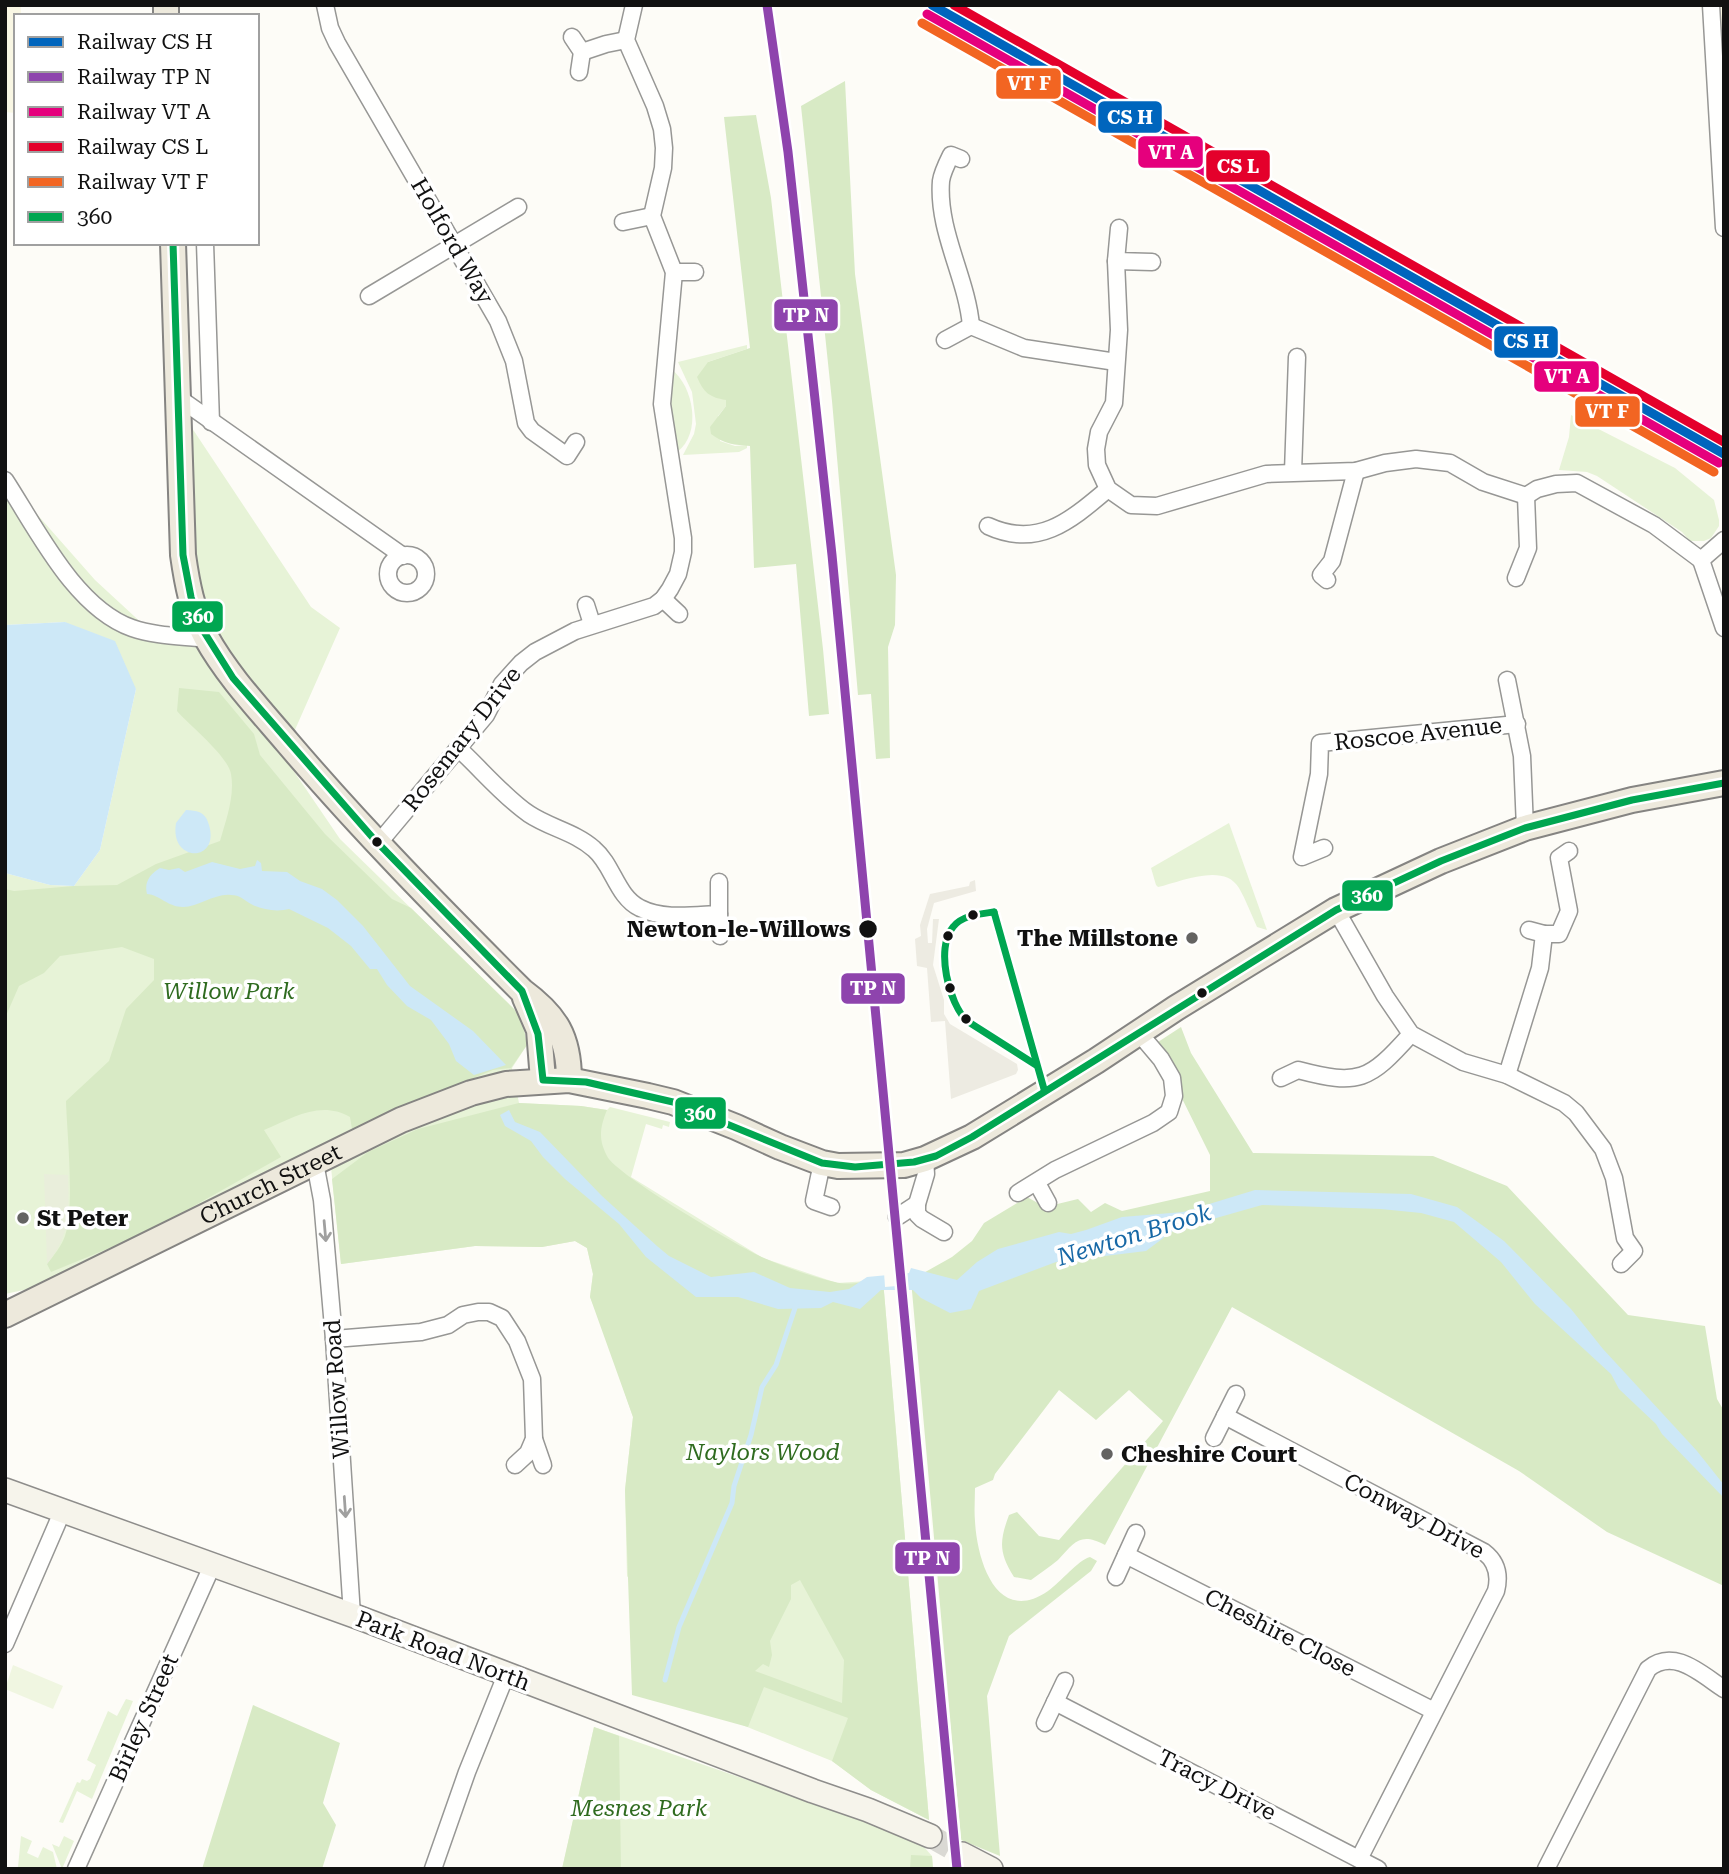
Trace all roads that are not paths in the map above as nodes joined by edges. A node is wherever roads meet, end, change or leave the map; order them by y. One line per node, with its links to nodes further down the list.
1 (326, 5): 16 (street, Holford Way)
2 (634, 5): 5 (street)
3 (1711, 5): 13 (street)
4 (572, 37): 6 (street)
5 (626, 40): 6 (street); 10 (street)
6 (582, 52): 7 (street)
7 (579, 72)
8 (952, 154): 22 (street)
9 (517, 207): 16 (street)
10 (652, 216): 11 (street); 19 (street)
11 (623, 222)
12 (1119, 228): 17 (street)
13 (1724, 228)
14 (173, 245): 26 (main road)
15 (205, 245): 27 (street)
16 (454, 245): 21 (street); 28 (street, Holford Way)
17 (1116, 261): 18 (street); 25 (street)
18 (1152, 262)
19 (674, 272): 20 (street); 40 (street)
20 (695, 272)
21 (369, 296)
22 (971, 326): 23 (street); 25 (street)
23 (945, 340)
24 (1298, 357): 30 (street)
25 (1116, 362): 32 (street)
26 (176, 396): 27 (street); 45 (main road)
27 (211, 422): 36 (street)
28 (576, 442)
29 (1356, 471): 30 (street); 33 (street); 38 (street)
30 (1293, 472): 32 (street)
31 (5, 480): 45 (street)
32 (1108, 489): 34 (street)
33 (1526, 496): 37 (street); 39 (street)
34 (988, 524)
35 (1724, 540): 37 (street)
36 (403, 556)
37 (1701, 560): 44 (street)
38 (1321, 575)
39 (1515, 579)
40 (663, 599): 42 (street); 43 (street, Rosemary Drive)
41 (586, 604): 43 (street)
42 (679, 614)
43 (592, 624): 48 (street, Rosemary Drive)
44 (1724, 628)
45 (207, 639): 51 (main road)
46 (1507, 680): 47 (street)
47 (1517, 724): 50 (street); 52 (street, Roscoe Avenue)
48 (458, 748): 51 (street, Rosemary Drive); 56 (street)
49 (1724, 783): 50 (main road, Church Street)
50 (1525, 828): 55 (main road, Church Street)
51 (377, 845): 58 (main road)
52 (1324, 848)
53 (1569, 851): 63 (street)
54 (719, 882): 56 (street)
55 (1336, 910): 59 (main road, Church Street); 60 (street)
56 (719, 914): 57 (street)
57 (720, 936)
58 (522, 991): 65 (main road); 66 (main road)
59 (1139, 1033): 67 (main road, Church Street); 70 (street)
60 (1411, 1034): 62 (street); 63 (street)
61 (1301, 1052): 62 (street)
62 (1298, 1070): 64 (street)
63 (1507, 1075): 79 (street)
64 (1281, 1078)
65 (543, 1080): 66 (main road, Church Street); 68 (main road, Church Street)
66 (569, 1080): 69 (main road, Church Street)
67 (925, 1159): 69 (main road, Church Street); 76 (street)
68 (315, 1163): 80 (main road, Church Street); 81 (street, Willow Road, one-way to 81)
69 (822, 1163): 73 (street)
70 (1037, 1183): 71 (street); 74 (street)
71 (1018, 1193)
72 (797, 1197): 73 (street)
73 (814, 1201): 75 (street)
74 (1048, 1203)
75 (831, 1206)
76 (917, 1206): 77 (street); 78 (street)
77 (897, 1216)
78 (944, 1232)
79 (1621, 1264)
80 (5, 1315)
81 (334, 1339): 85 (street); 94 (street, Willow Road, one-way to 94)
82 (1236, 1394): 83 (street)
83 (1225, 1416): 84 (street); 100 (street, Conway Drive)
84 (1214, 1438)
85 (534, 1439): 86 (street); 87 (street)
86 (515, 1465)
87 (543, 1465)
88 (5, 1490): 89 (street, Park Road North)
89 (64, 1510): 92 (street, Park Road North); 95 (street)
90 (1136, 1533): 91 (street)
91 (1126, 1555): 93 (street); 100 (street, Cheshire Close)
92 (212, 1566): 94 (street, Park Road North); 105 (street, Birley Street)
93 (1116, 1577)
94 (352, 1615): 96 (street, Park Road North)
95 (5, 1644)
96 (506, 1675): 102 (street, Park Road North); 106 (street)
97 (1065, 1681): 99 (street)
98 (1724, 1689): 109 (street)
99 (1055, 1702): 101 (street); 104 (street, Tracy Drive)
100 (1434, 1711): 104 (street, Conway Drive)
101 (1045, 1723)
102 (930, 1836)
103 (962, 1854): 107 (street)
104 (1359, 1859): 108 (street, Tracy Drive)
105 (76, 1869)
106 (433, 1869)
107 (991, 1869)
108 (1378, 1869)
109 (1546, 1869)

